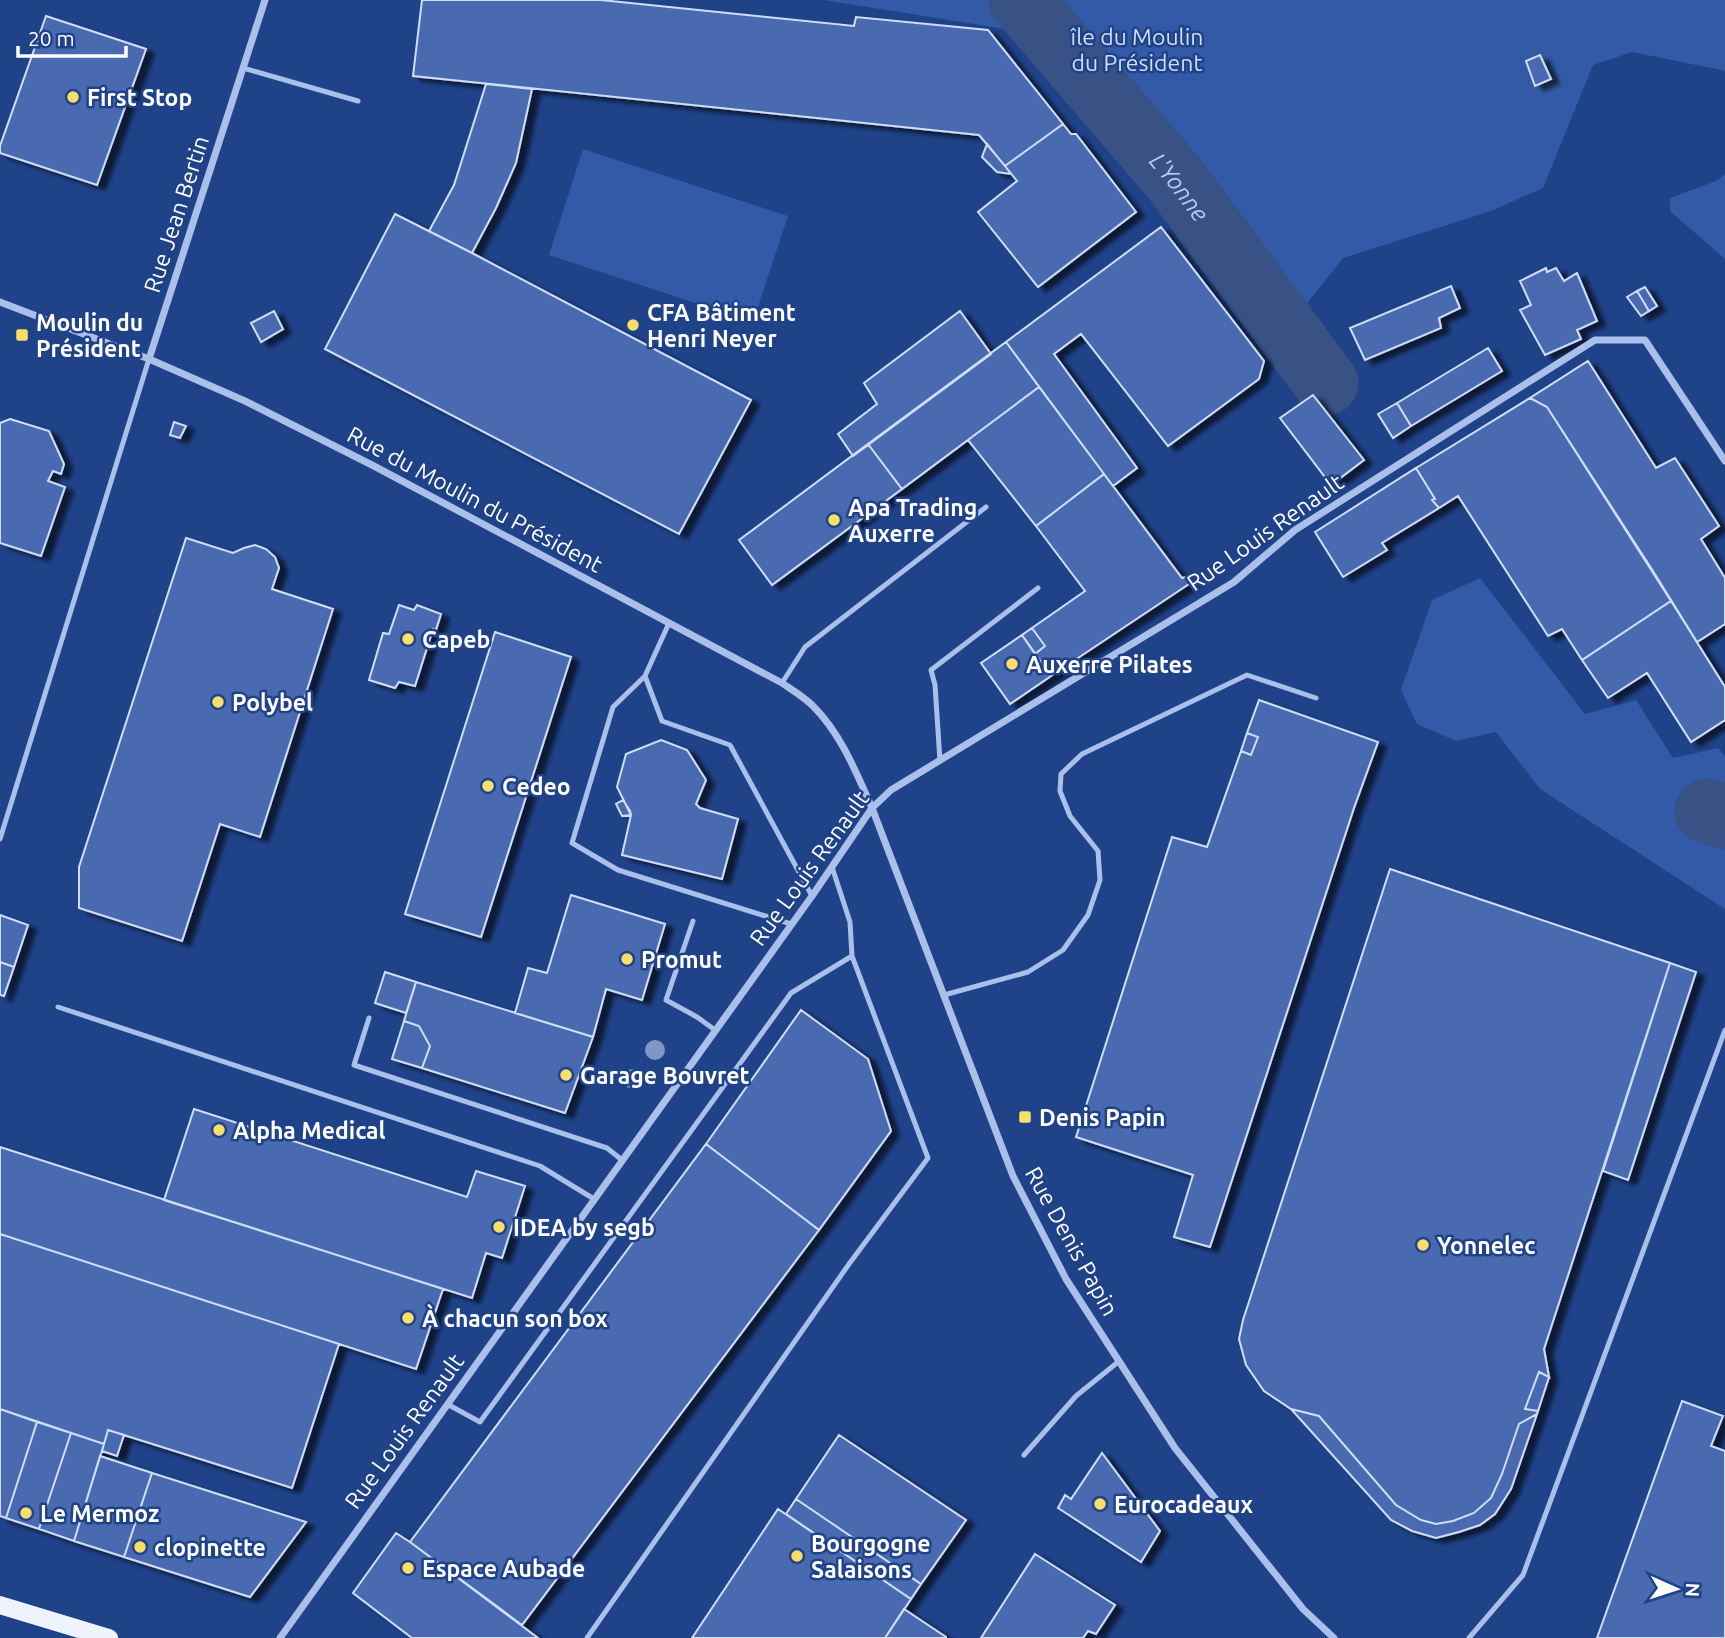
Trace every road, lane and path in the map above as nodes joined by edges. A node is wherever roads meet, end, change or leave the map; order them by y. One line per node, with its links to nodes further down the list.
1 (265, 0): 2 (street, Rue Jean Bertin)
2 (243, 68): 3 (lane); 5 (street, Rue Jean Bertin)
3 (358, 100)
4 (0, 302): 5 (street, Rue du Moulin du Président)
5 (149, 359): 9 (street, Rue du Moulin du Président); 15 (lane)
6 (1725, 461): 13 (street, Rue Louis Renault)
7 (985, 507): 11 (lane)
8 (1038, 588): 13 (lane)
9 (669, 623): 10 (lane); 11 (street, Rue du Moulin du Président)
10 (645, 676): 17 (lane); 19 (lane)
11 (782, 683): 14 (street, Rue du Moulin du Président)
12 (1316, 698): 21 (lane)
13 (940, 761): 14 (street, Rue Louis Renault)
14 (872, 808): 16 (street, Rue Louis Renault); 21 (street, Rue Denis Papin)
15 (0, 839)
16 (832, 867): 17 (street, Rue Louis Renault); 20 (lane)
17 (811, 896): 19 (street, Rue Louis Renault)
18 (693, 921): 24 (lane)
19 (791, 924): 24 (street, Rue Louis Renault)
20 (852, 956): 29 (lane); 34 (lane)
21 (944, 995): 28 (street, Rue Denis Papin)
22 (58, 1007): 27 (lane)
23 (369, 1018): 26 (lane)
24 (715, 1030): 26 (street, Rue Louis Renault)
25 (1725, 1030): 36 (lane)
26 (622, 1160): 27 (street, Rue Louis Renault)
27 (594, 1199): 29 (street, Rue Louis Renault)
28 (1118, 1362): 30 (lane); 35 (street, Rue Denis Papin)
29 (447, 1404): 33 (street, Rue Louis Renault)
30 (1024, 1455)
31 (0, 1605): 32 (main road)
32 (109, 1638)
33 (280, 1638)
34 (587, 1638)
35 (1334, 1638)
36 (1469, 1638)

